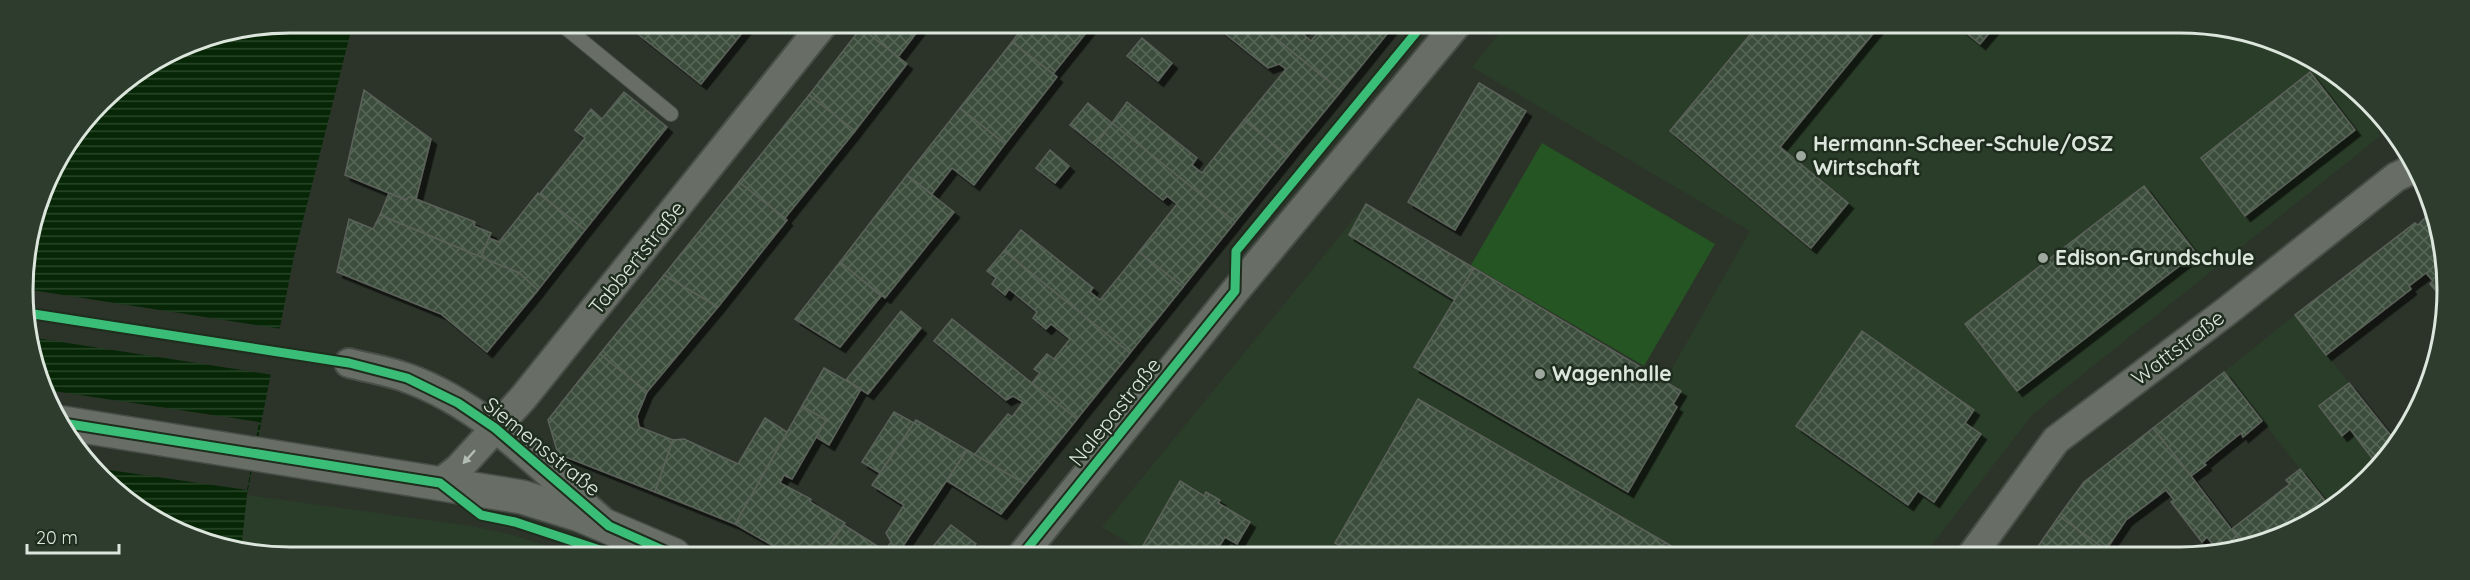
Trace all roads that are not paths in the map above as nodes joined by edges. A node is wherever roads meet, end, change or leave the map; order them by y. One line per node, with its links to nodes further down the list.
1 (572, 33): 4 (lane)
2 (816, 33): 8 (street, Tabbertstraße)
3 (1450, 33): 12 (street, Nalepastraße)
4 (671, 114)
5 (2408, 171): 13 (street, Wattstraße)
6 (349, 363): 8 (street, Siemensstraße)
7 (71, 424): 9 (main road, Siemensstraße)
8 (495, 428): 9 (street, Tabbertstraße, one-way to 9); 10 (street, Siemensstraße)
9 (440, 483): 10 (main road, Siemensstraße)
10 (609, 526): 11 (main road, Siemensstraße)
11 (656, 547)
12 (1028, 547)
13 (1978, 547)

